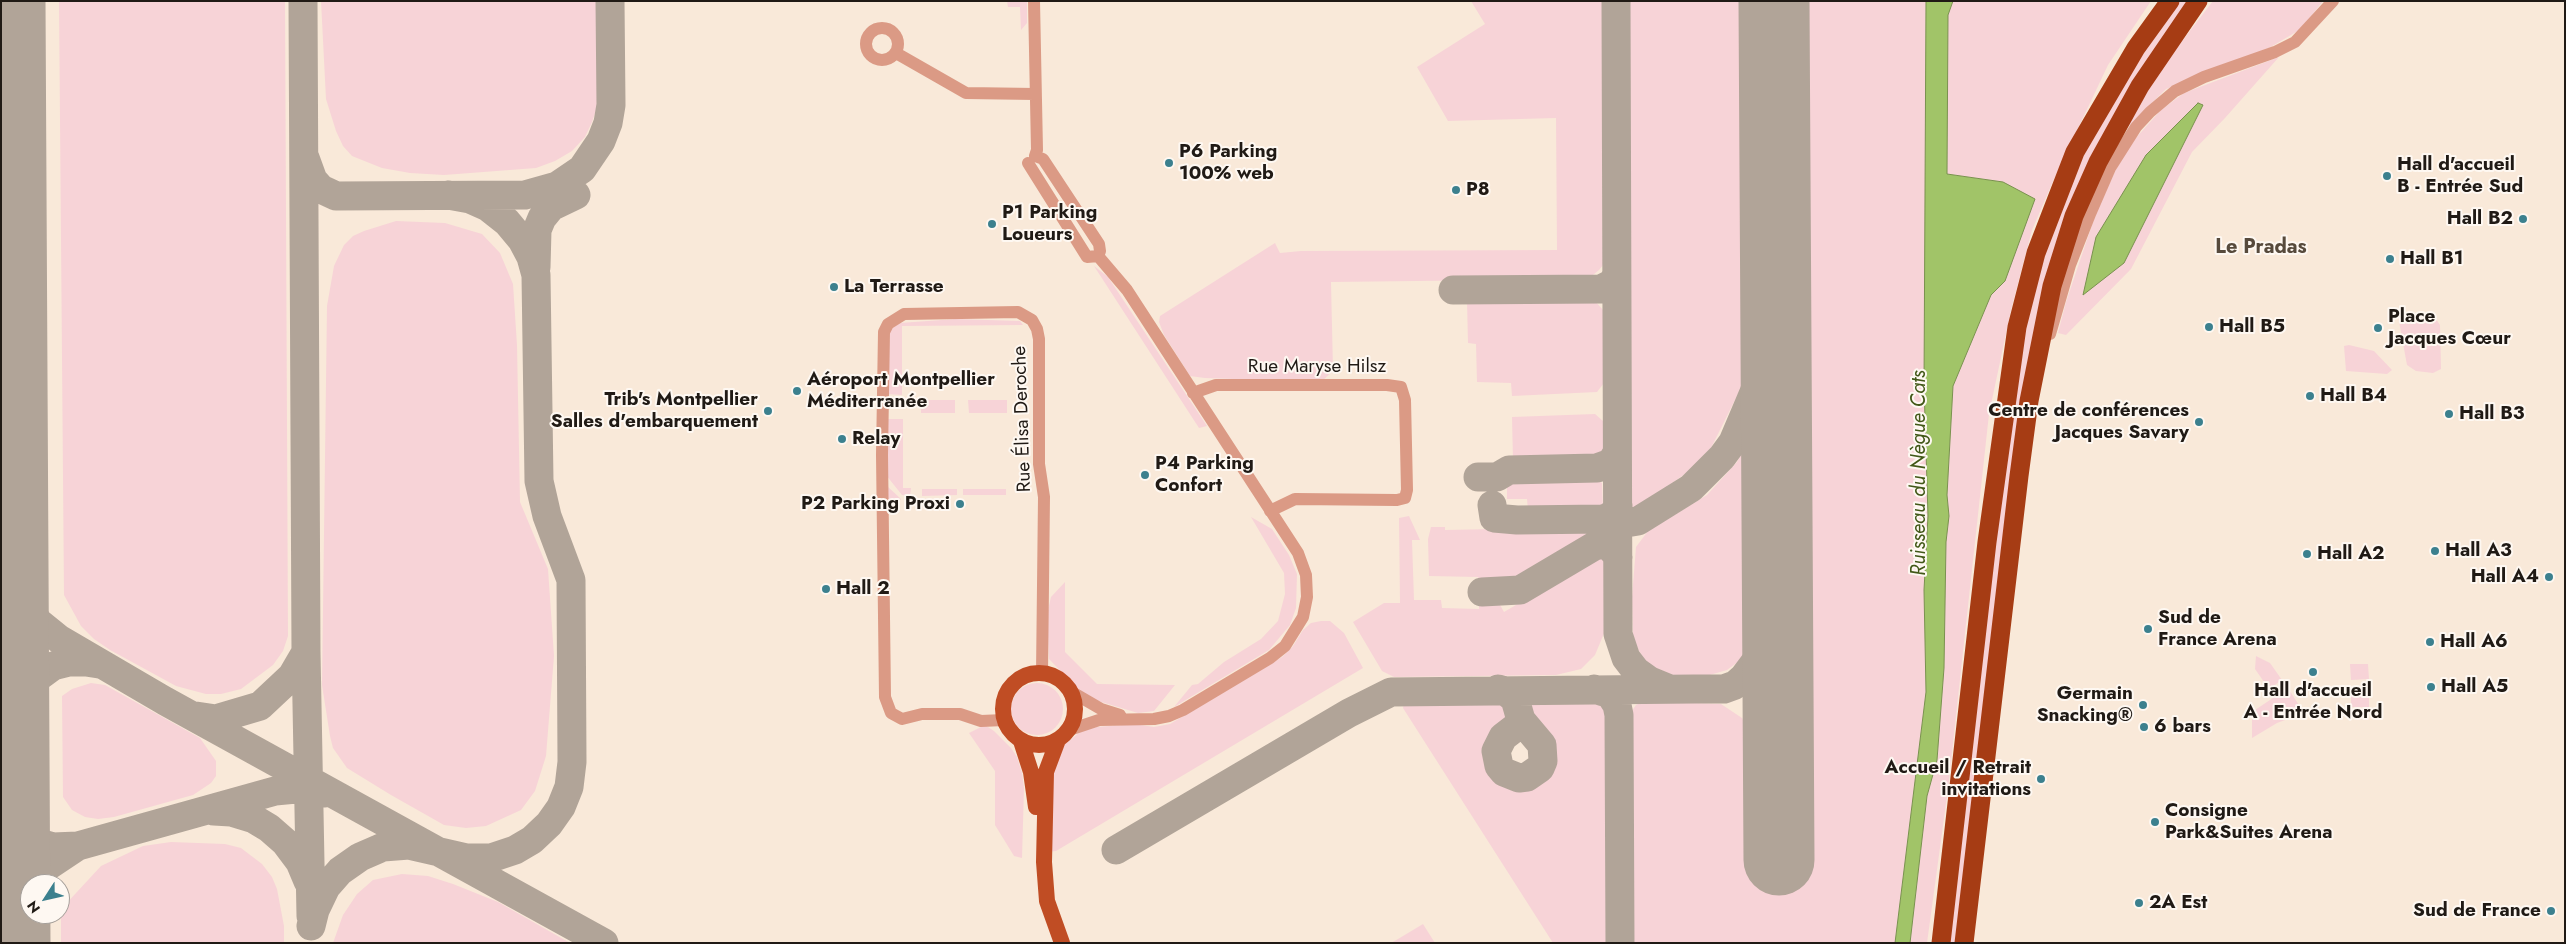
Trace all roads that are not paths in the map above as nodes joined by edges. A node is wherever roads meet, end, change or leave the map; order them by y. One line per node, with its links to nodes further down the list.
1 (1034, 1): 6 (street)
2 (2170, 1): 18 (highway)
3 (2198, 1): 7 (highway)
4 (2333, 1): 7 (street)
5 (896, 53): 6 (street)
6 (1035, 94): 8 (street)
7 (2038, 356): 19 (highway)
8 (1193, 394): 9 (street); 9 (street, Rue Maryse Hilsz)
9 (1270, 511): 12 (street)
10 (1042, 673): 11 (main road); 13 (main road); 13 (street, Rue Élisa Deroche)
11 (1070, 691): 12 (street); 14 (main road)
12 (1130, 718): 14 (street)
13 (1004, 720): 15 (main road)
14 (1063, 735): 15 (main road); 17 (main road)
15 (1021, 741): 16 (main road)
16 (1050, 943)
17 (1062, 943)
18 (1940, 943)
19 (1964, 943)

